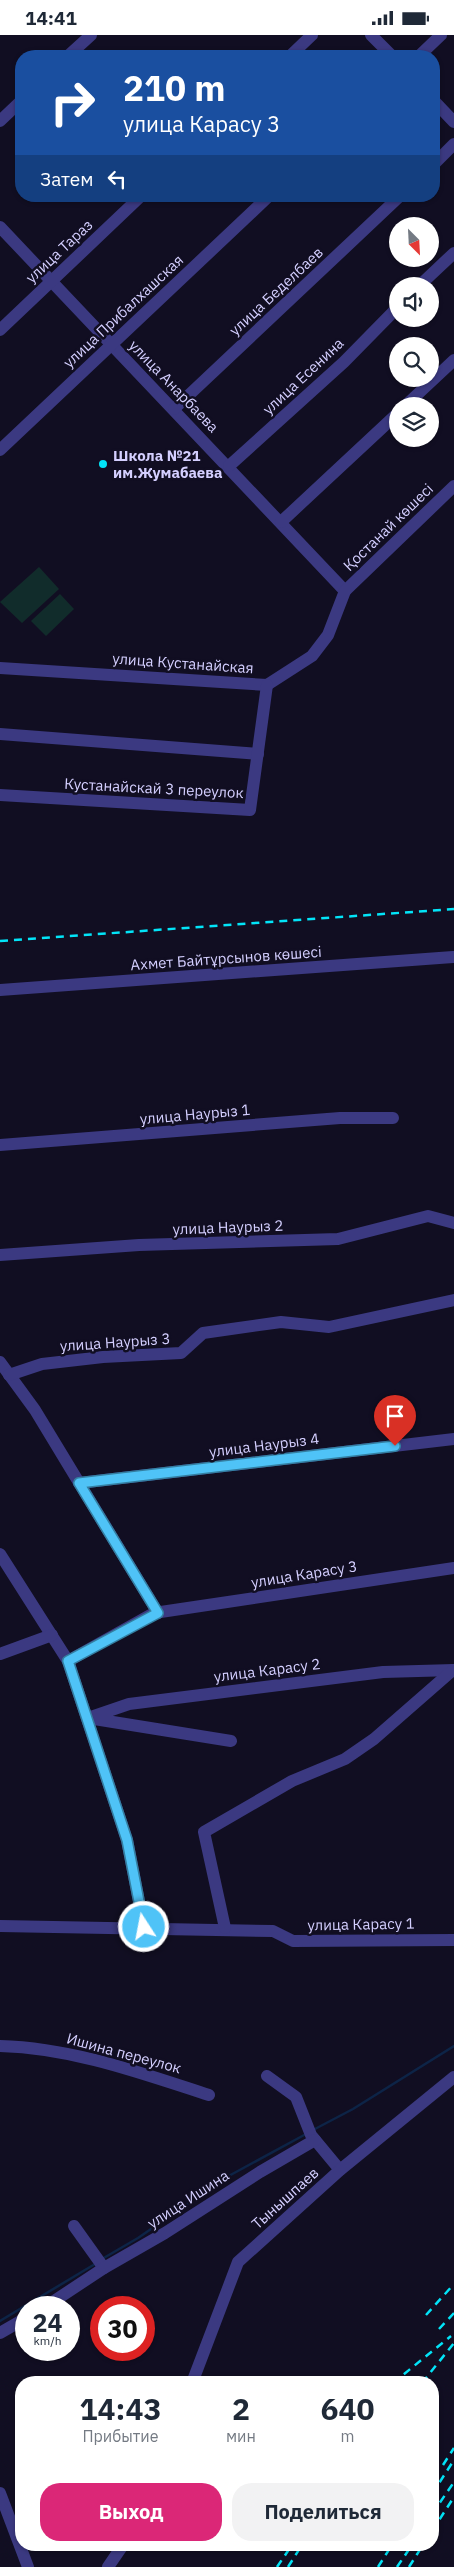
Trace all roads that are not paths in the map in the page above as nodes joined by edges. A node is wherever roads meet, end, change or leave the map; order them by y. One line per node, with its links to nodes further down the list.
1 (91, 35): 5 (street)
2 (312, 35): 6 (street)
3 (372, 35): 7 (street)
4 (441, 35): 8 (street)
5 (75, 50)
6 (296, 50)
7 (386, 50)
8 (425, 50)
9 (15, 107): 11 (street)
10 (440, 107): 12 (street)
11 (0, 121)
12 (454, 122)
13 (454, 144): 14 (street)
14 (440, 158)
15 (135, 202): 21 (street, улица Тараз)
16 (263, 202): 24 (street, улица Прибалхашская)
17 (394, 202): 27 (street, улица Беделбаев)
18 (0, 227): 21 (street, улица Анарбаева)
19 (454, 253): 20 (street)
20 (429, 277)
21 (52, 281): 23 (street, улица Тараз); 24 (street, улица Анарбаева)
22 (389, 316): 30 (street, улица Есенина)
23 (0, 330)
24 (111, 344): 27 (street, улица Анарбаева); 29 (street, улица Прибалхашская)
25 (454, 360): 26 (street)
26 (415, 397)
27 (174, 409): 30 (street, улица Анарбаева)
28 (389, 421): 32 (street)
29 (0, 450)
30 (229, 467): 32 (street, улица Анарбаева)
31 (454, 486): 33 (street, Қостанай көшесі)
32 (281, 522): 33 (street, улица Анарбаева)
33 (345, 591): 35 (street, улица Кустанайская)
34 (0, 667): 35 (street, улица Кустанайская)
35 (267, 685): 37 (street, Кустанайскай 3 переулок)
36 (0, 734): 37 (street)
37 (258, 754): 38 (street, Кустанайскай 3 переулок)
38 (0, 795)
39 (454, 957): 40 (street, Ахмет Байтұрсынов көшесі)
40 (0, 990)
41 (393, 1118): 42 (street, улица Наурыз 1)
42 (0, 1145)
43 (454, 1223): 44 (street, улица Наурыз 2)
44 (0, 1255)
45 (454, 1300): 47 (street, улица Наурыз 3)
46 (0, 1362): 47 (street)
47 (9, 1375): 49 (street)
48 (454, 1439): 49 (street, улица Наурыз 4)
49 (79, 1483): 52 (street)
50 (0, 1554): 53 (street)
51 (454, 1568): 52 (street, улица Карасу 3)
52 (158, 1613): 55 (street, улица Карасу 3)
53 (52, 1635): 54 (street); 55 (street)
54 (0, 1654)
55 (68, 1661): 57 (street)
56 (454, 1670): 57 (street, улица Карасу 2); 61 (street, улица Карасу 2)
57 (88, 1718): 58 (street); 60 (street)
58 (231, 1741)
59 (0, 1926): 60 (street, улица Карасу 1)
60 (144, 1927): 61 (street, улица Карасу 1)
61 (225, 1928): 62 (street, улица Карасу 1)
62 (454, 1940)
63 (0, 2046): 66 (street, Ишина переулок)
64 (268, 2076): 67 (street)
65 (454, 2077): 68 (street, Тынышпаев)
66 (209, 2095)
67 (310, 2133): 68 (street); 70 (street, улица Ишина)
68 (340, 2171): 74 (street, Тынышпаев)
69 (74, 2226): 70 (street)
70 (104, 2268): 71 (street, улица Ишина)
71 (62, 2296)
72 (15, 2324): 73 (street)
73 (0, 2333)
74 (195, 2376)
75 (0, 2493): 76 (street)
76 (15, 2533)
77 (22, 2551): 79 (street)
78 (119, 2551): 80 (street)
79 (28, 2567)
80 (108, 2567)

